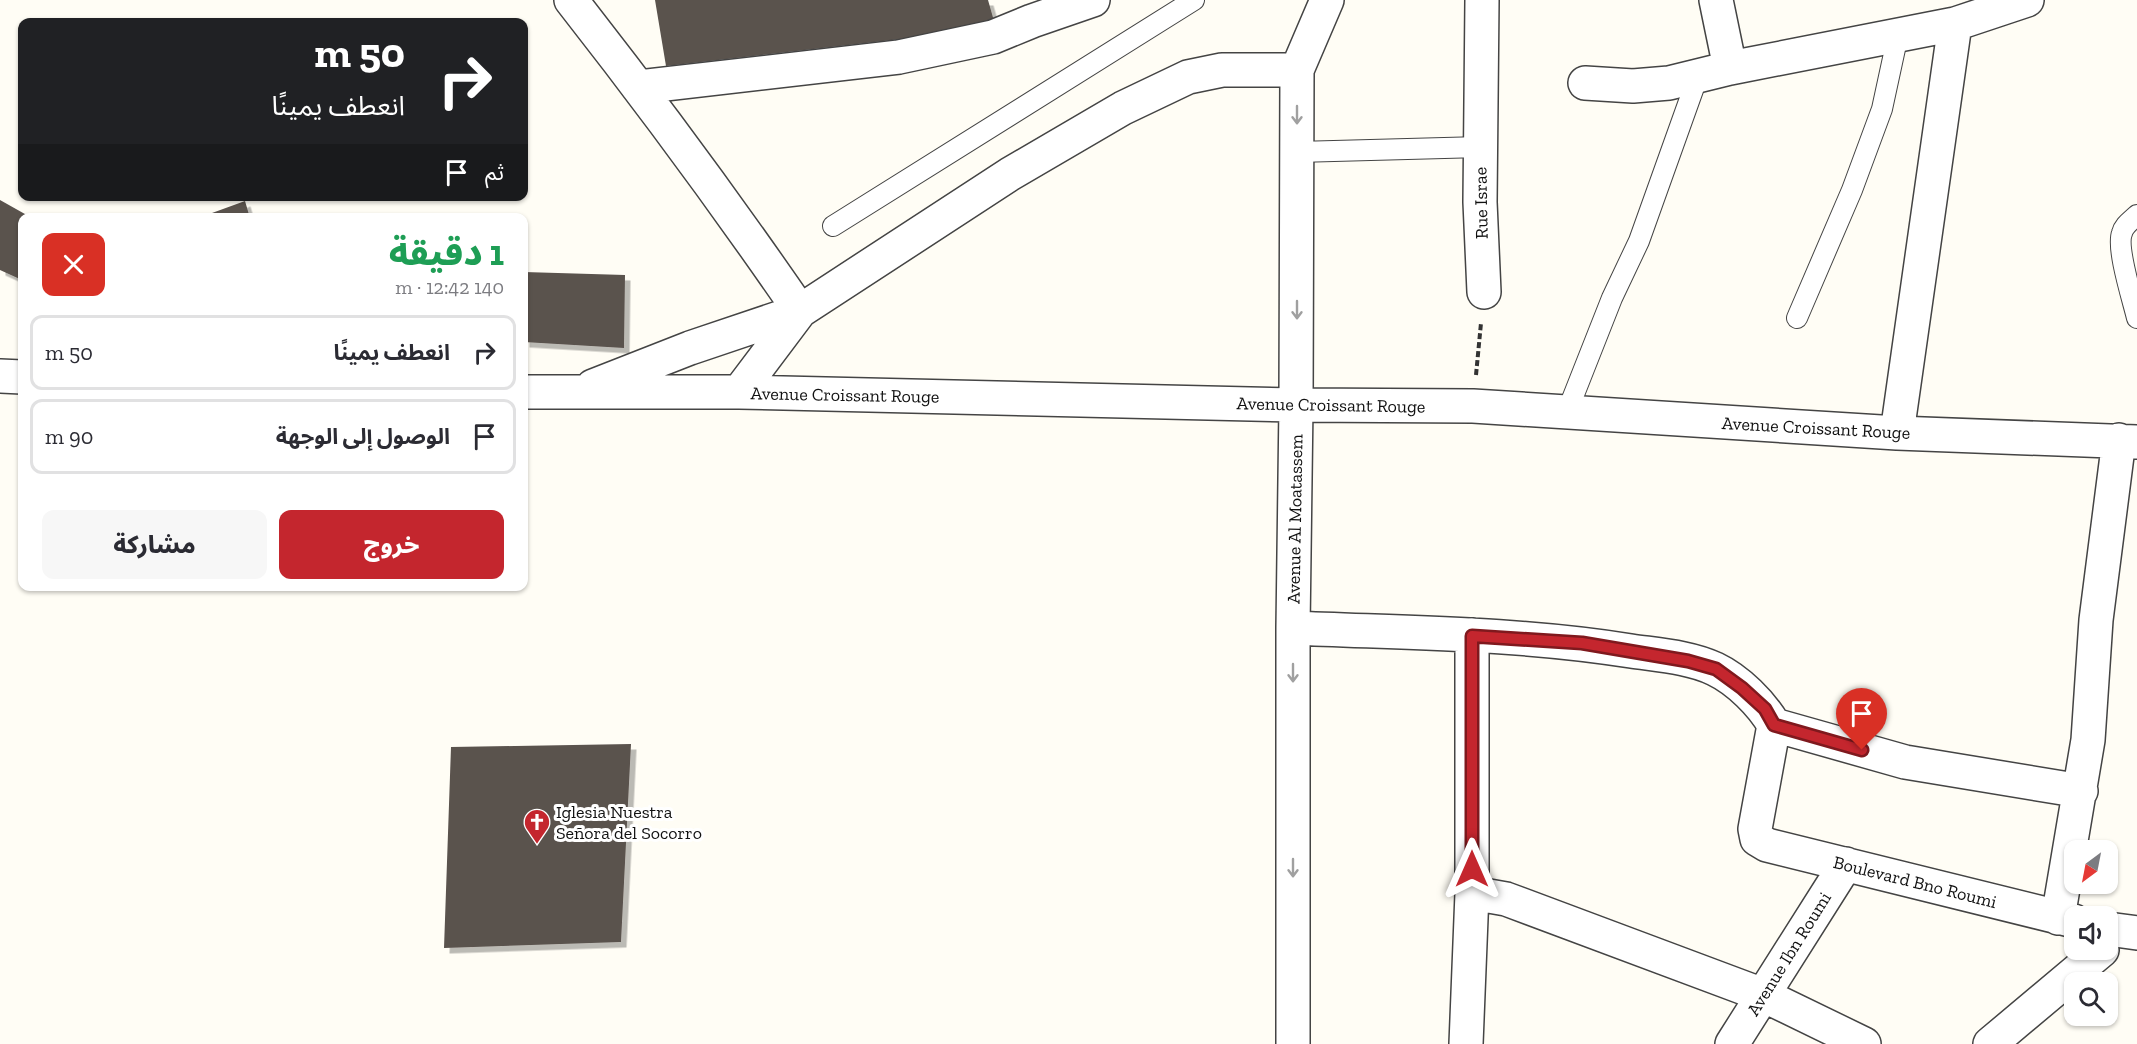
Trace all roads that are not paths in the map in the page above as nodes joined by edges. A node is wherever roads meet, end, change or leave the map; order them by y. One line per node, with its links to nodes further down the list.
1 (571, 0): 14 (street)
2 (1093, 0): 14 (street)
3 (1194, 0): 18 (lane)
4 (1327, 0): 11 (street, Avenue Al Moatassem)
5 (1482, 0): 15 (street, Rue Israe)
6 (1716, 0): 10 (street)
7 (2024, 1): 8 (street)
8 (1955, 24): 9 (street); 30 (street)
9 (1898, 35): 10 (street); 21 (lane)
10 (1730, 68): 12 (street)
11 (1298, 70): 16 (street, Avenue Al Moatassem, one-way to 16); 20 (street)
12 (1698, 76): 13 (street); 29 (lane)
13 (1585, 83)
14 (639, 87): 20 (street)
15 (1481, 147): 16 (lane); 19 (street, Rue Israe)
16 (1297, 152): 28 (street, Avenue Al Moatassem, one-way to 28)
17 (2137, 215): 22 (lane)
18 (833, 225)
19 (1484, 292)
20 (800, 311): 26 (street); 27 (street)
21 (1797, 318)
22 (2137, 318)
23 (0, 376): 24 (street)
24 (18, 377)
25 (528, 392): 27 (street, Avenue Croissant Rouge)
26 (739, 392): 27 (street, Avenue Croissant Rouge); 28 (street, Avenue Croissant Rouge)
27 (573, 393)
28 (1296, 405): 29 (street, Avenue Croissant Rouge); 32 (street, Avenue Al Moatassem)
29 (1567, 412): 30 (street, Avenue Croissant Rouge)
30 (1897, 434): 31 (street, Avenue Croissant Rouge)
31 (2128, 441): 35 (street)
32 (1293, 628): 33 (street); 43 (street, Avenue Al Moatassem, one-way to 43)
33 (1472, 636): 34 (street); 37 (street)
34 (1774, 725): 35 (street); 36 (street, Boulevard Bno Roumi)
35 (2081, 791): 38 (street)
36 (1846, 864): 39 (street, Boulevard Bno Roumi); 41 (street, Avenue Ibn Roumi)
37 (1472, 893): 41 (street); 44 (street)
38 (2068, 906)
39 (2064, 919)
40 (2090, 960): 42 (street)
41 (1763, 995): 45 (street, Avenue Ibn Roumi); 46 (street)
42 (1996, 1041)
43 (1293, 1044)
44 (1466, 1044)
45 (1732, 1044)
46 (1864, 1044)

